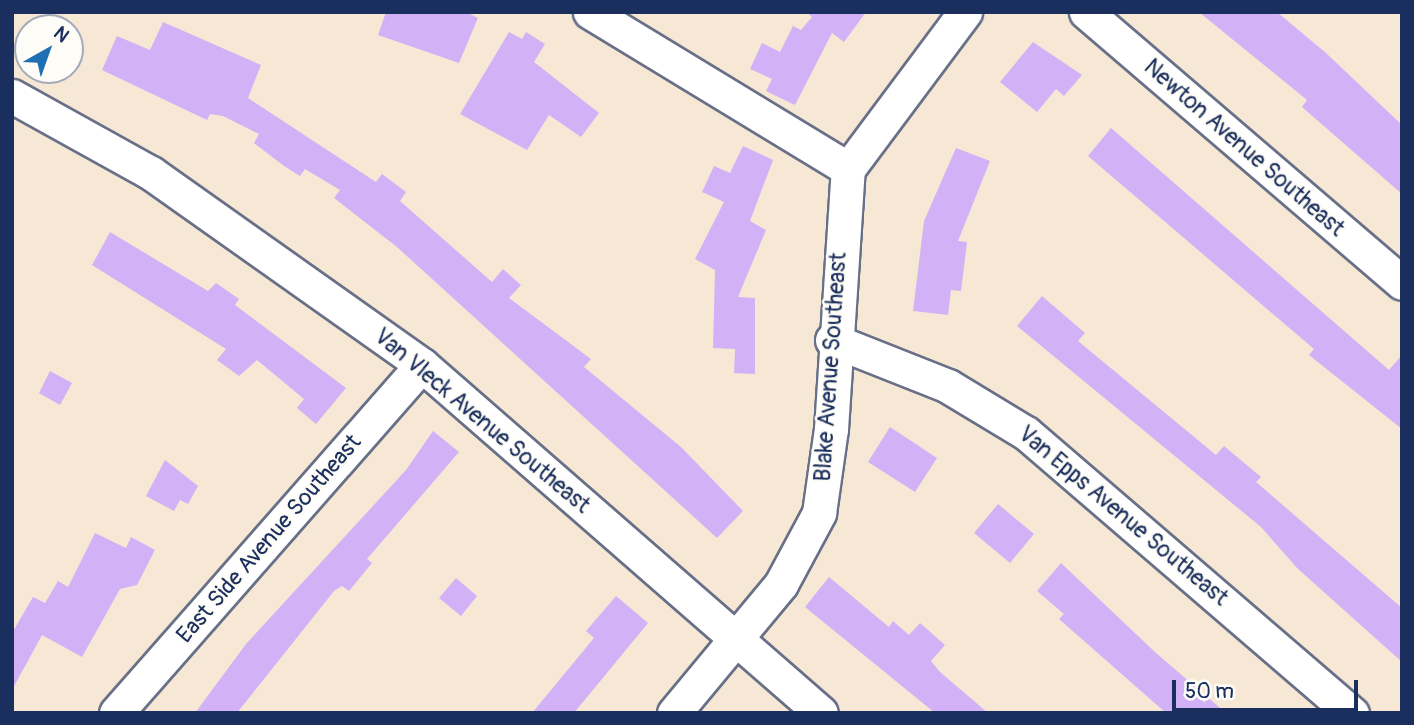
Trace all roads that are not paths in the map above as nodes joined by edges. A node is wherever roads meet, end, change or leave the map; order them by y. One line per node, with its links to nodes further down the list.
1 (590, 12): 5 (street)
2 (965, 12): 5 (street)
3 (1086, 12): 6 (street, Newton Avenue Southeast)
4 (12, 96): 8 (street, Van Vleck Avenue Southeast)
5 (848, 169): 7 (street, Blake Avenue Southeast)
6 (1402, 283)
7 (832, 340): 9 (street, Blake Avenue Southeast); 13 (street, Van Epps Avenue Southeast)
8 (422, 365): 9 (street, Van Vleck Avenue Southeast); 10 (street, East Side Avenue Southeast)
9 (735, 635): 11 (street, Blake Avenue Southeast); 12 (street, Van Vleck Avenue Southeast)
10 (116, 713)
11 (674, 713)
12 (821, 713)
13 (1352, 713)

